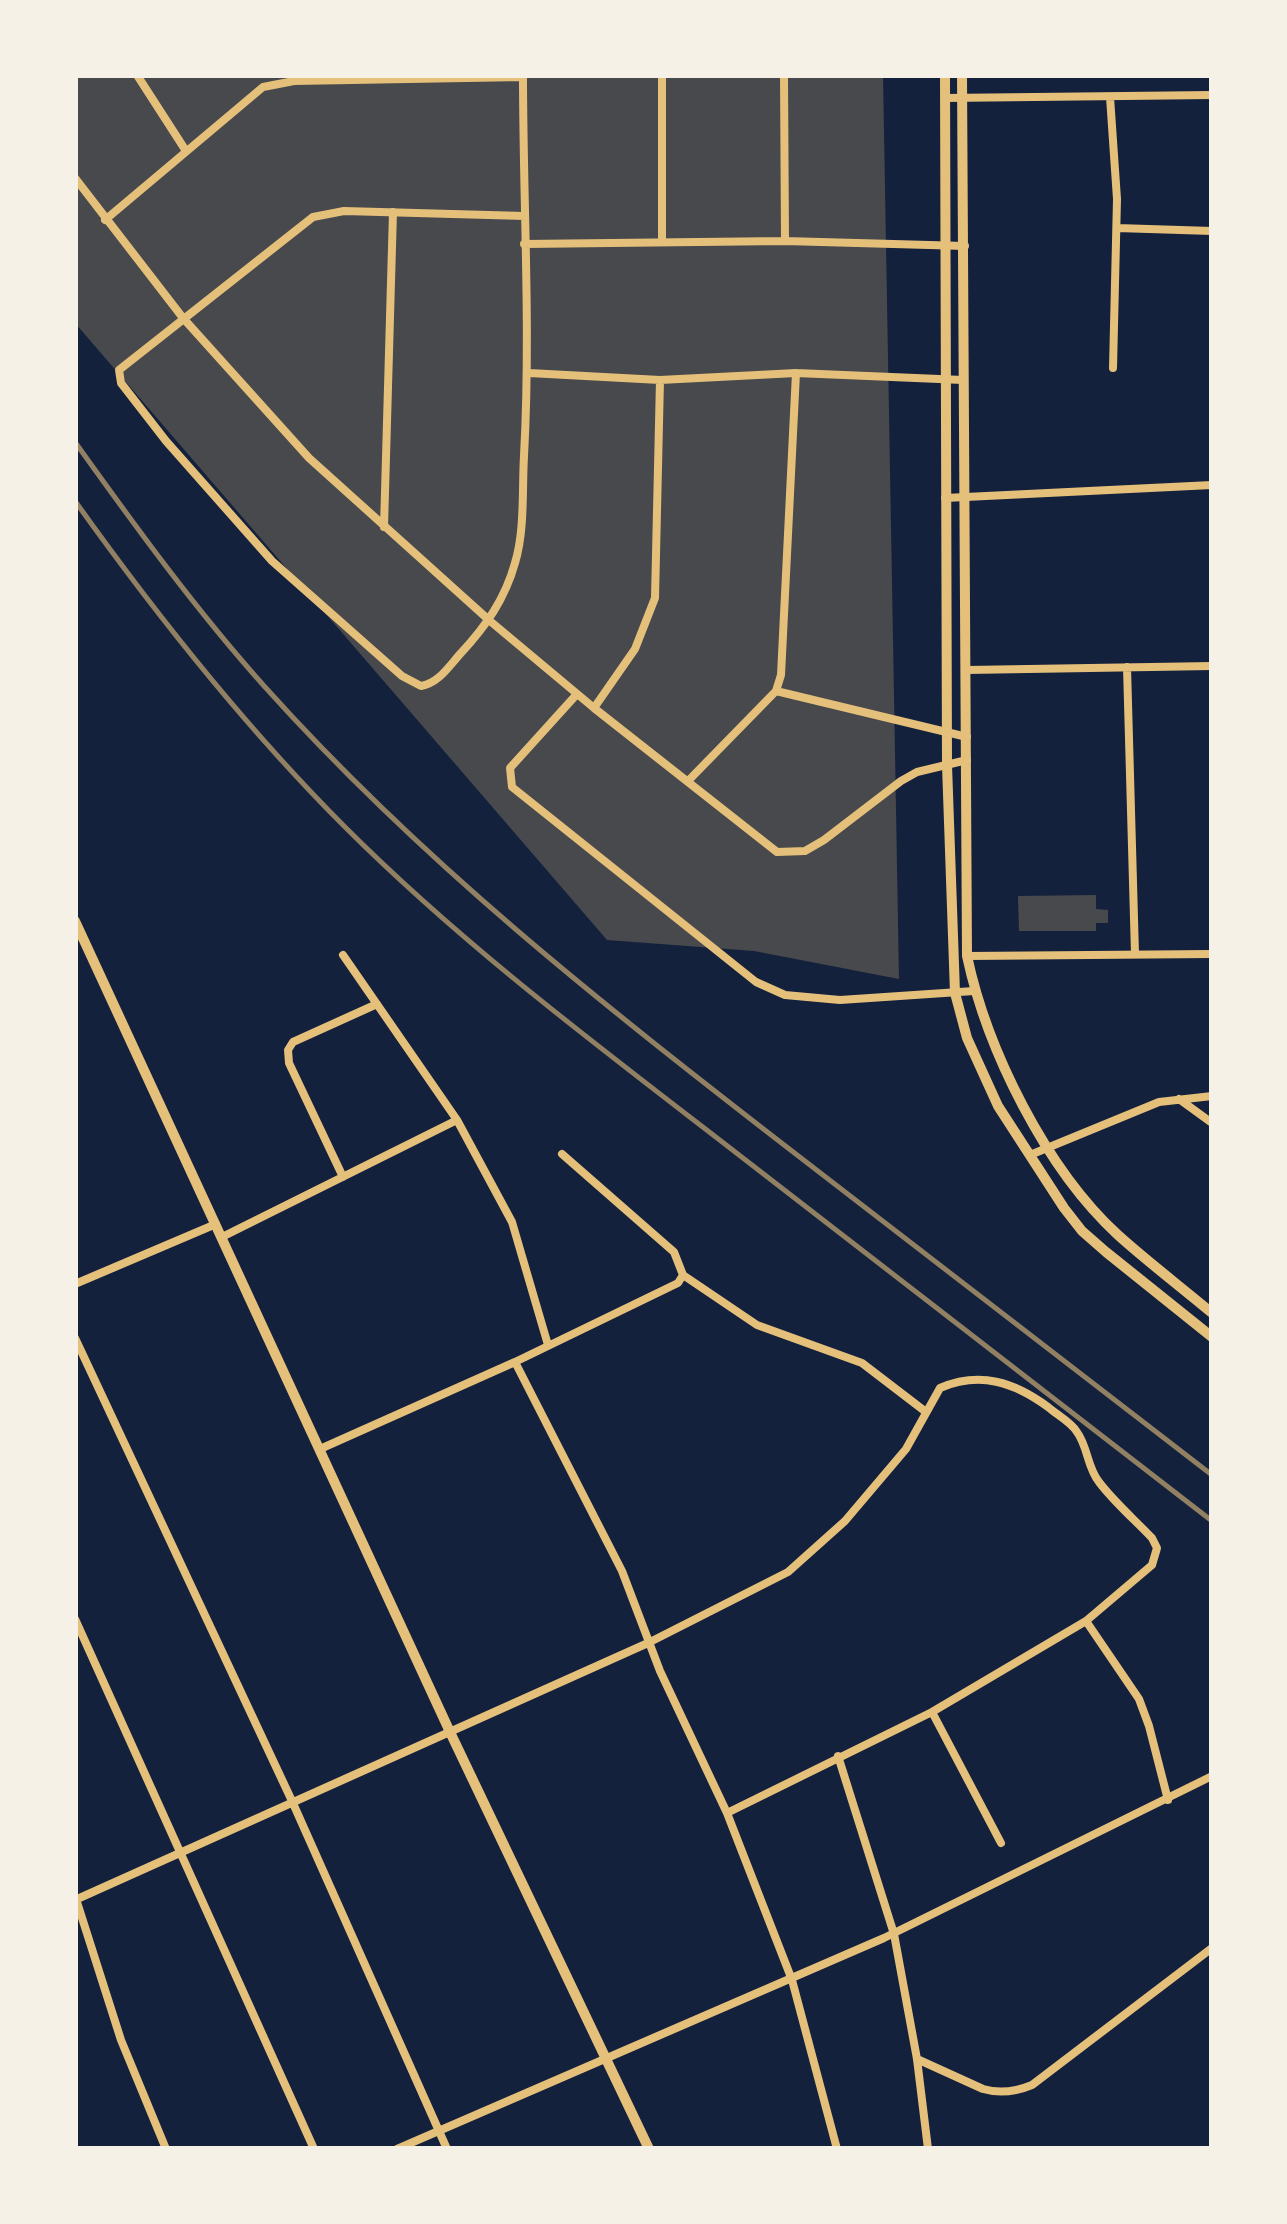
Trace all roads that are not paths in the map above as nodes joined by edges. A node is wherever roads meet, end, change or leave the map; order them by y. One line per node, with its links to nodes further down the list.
1 (137, 75): 14 (street)
2 (263, 75): 9 (street)
3 (662, 75): 22 (street)
4 (784, 75): 21 (street)
5 (945, 75): 13 (street)
6 (962, 75): 12 (street)
7 (523, 76): 8 (street); 17 (street)
8 (386, 78): 9 (street)
9 (263, 87): 14 (street)
10 (1212, 95): 11 (street)
11 (1110, 96): 12 (street); 19 (street)
12 (962, 97): 13 (street); 25 (street)
13 (945, 98): 24 (street)
14 (186, 151): 18 (street)
15 (75, 178): 18 (street)
16 (393, 212): 17 (street); 26 (street); 36 (street)
17 (525, 216): 23 (street)
18 (106, 220): 26 (street)
19 (1116, 228): 20 (street); 27 (street)
20 (1212, 230)
21 (785, 241): 22 (street); 24 (street)
22 (662, 242): 23 (street)
23 (524, 244): 28 (street)
24 (946, 246): 25 (street); 31 (street)
25 (964, 246): 32 (street)
26 (183, 318): 36 (street); 37 (street)
27 (1113, 368)
28 (528, 373): 30 (street); 37 (street)
29 (796, 373): 30 (street); 31 (street); 41 (street)
30 (660, 380): 43 (street)
31 (944, 380): 32 (street); 35 (street)
32 (963, 380): 34 (street)
33 (1212, 486): 34 (street)
34 (966, 496): 35 (street); 40 (street)
35 (945, 498): 44 (street)
36 (384, 528): 37 (street)
37 (490, 621): 42 (street)
38 (1212, 666): 39 (street)
39 (1127, 668): 40 (street); 50 (street)
40 (967, 670): 45 (street)
41 (776, 691): 44 (street); 48 (street)
42 (578, 694): 43 (street); 54 (street)
43 (594, 708): 48 (street)
44 (946, 732): 45 (street); 47 (street)
45 (967, 737): 46 (street)
46 (967, 760): 47 (street); 53 (street)
47 (947, 765): 48 (street); 54 (street)
48 (688, 782)
49 (75, 921): 65 (street)
50 (1135, 954): 51 (street); 53 (street)
51 (1212, 954)
52 (343, 955): 56 (street)
53 (967, 956): 55 (street)
54 (955, 992): 55 (street); 63 (street)
55 (974, 992): 61 (street)
56 (377, 1004): 59 (street); 64 (street)
57 (1212, 1096): 58 (street)
58 (1178, 1098): 60 (street); 61 (street)
59 (457, 1120): 64 (street); 72 (street)
60 (1212, 1124)
61 (1048, 1147): 63 (street); 69 (street)
62 (562, 1154): 67 (street)
63 (1030, 1155): 70 (street)
64 (343, 1176): 66 (street)
65 (216, 1224): 66 (street); 68 (street)
66 (222, 1237): 75 (street)
67 (683, 1275): 72 (street); 74 (street)
68 (75, 1284)
69 (1212, 1313)
70 (1212, 1337)
71 (75, 1338): 84 (street)
72 (548, 1345): 73 (street)
73 (516, 1362): 75 (street); 78 (street)
74 (926, 1412): 77 (street); 78 (street)
75 (320, 1449): 80 (street)
76 (75, 1620): 87 (street)
77 (1086, 1622): 79 (street); 83 (street)
78 (648, 1643): 80 (street); 85 (street)
79 (932, 1712): 81 (street); 86 (street)
80 (450, 1732): 84 (street); 92 (street)
81 (838, 1756): 85 (street); 89 (street)
82 (1212, 1776): 83 (street)
83 (1168, 1800): 89 (street)
84 (292, 1801): 87 (street); 94 (street)
85 (727, 1813): 91 (street)
86 (1001, 1843)
87 (180, 1851): 88 (street); 96 (street)
88 (75, 1899): 95 (street)
89 (894, 1934): 91 (street); 93 (street)
90 (1212, 1948): 93 (street)
91 (792, 1980): 92 (street); 100 (street)
92 (606, 2059): 94 (street); 99 (street)
93 (917, 2059): 101 (street)
94 (440, 2132): 97 (street); 98 (street)
95 (166, 2149)
96 (314, 2149)
97 (398, 2149)
98 (447, 2149)
99 (648, 2149)
100 (837, 2149)
101 (928, 2149)

